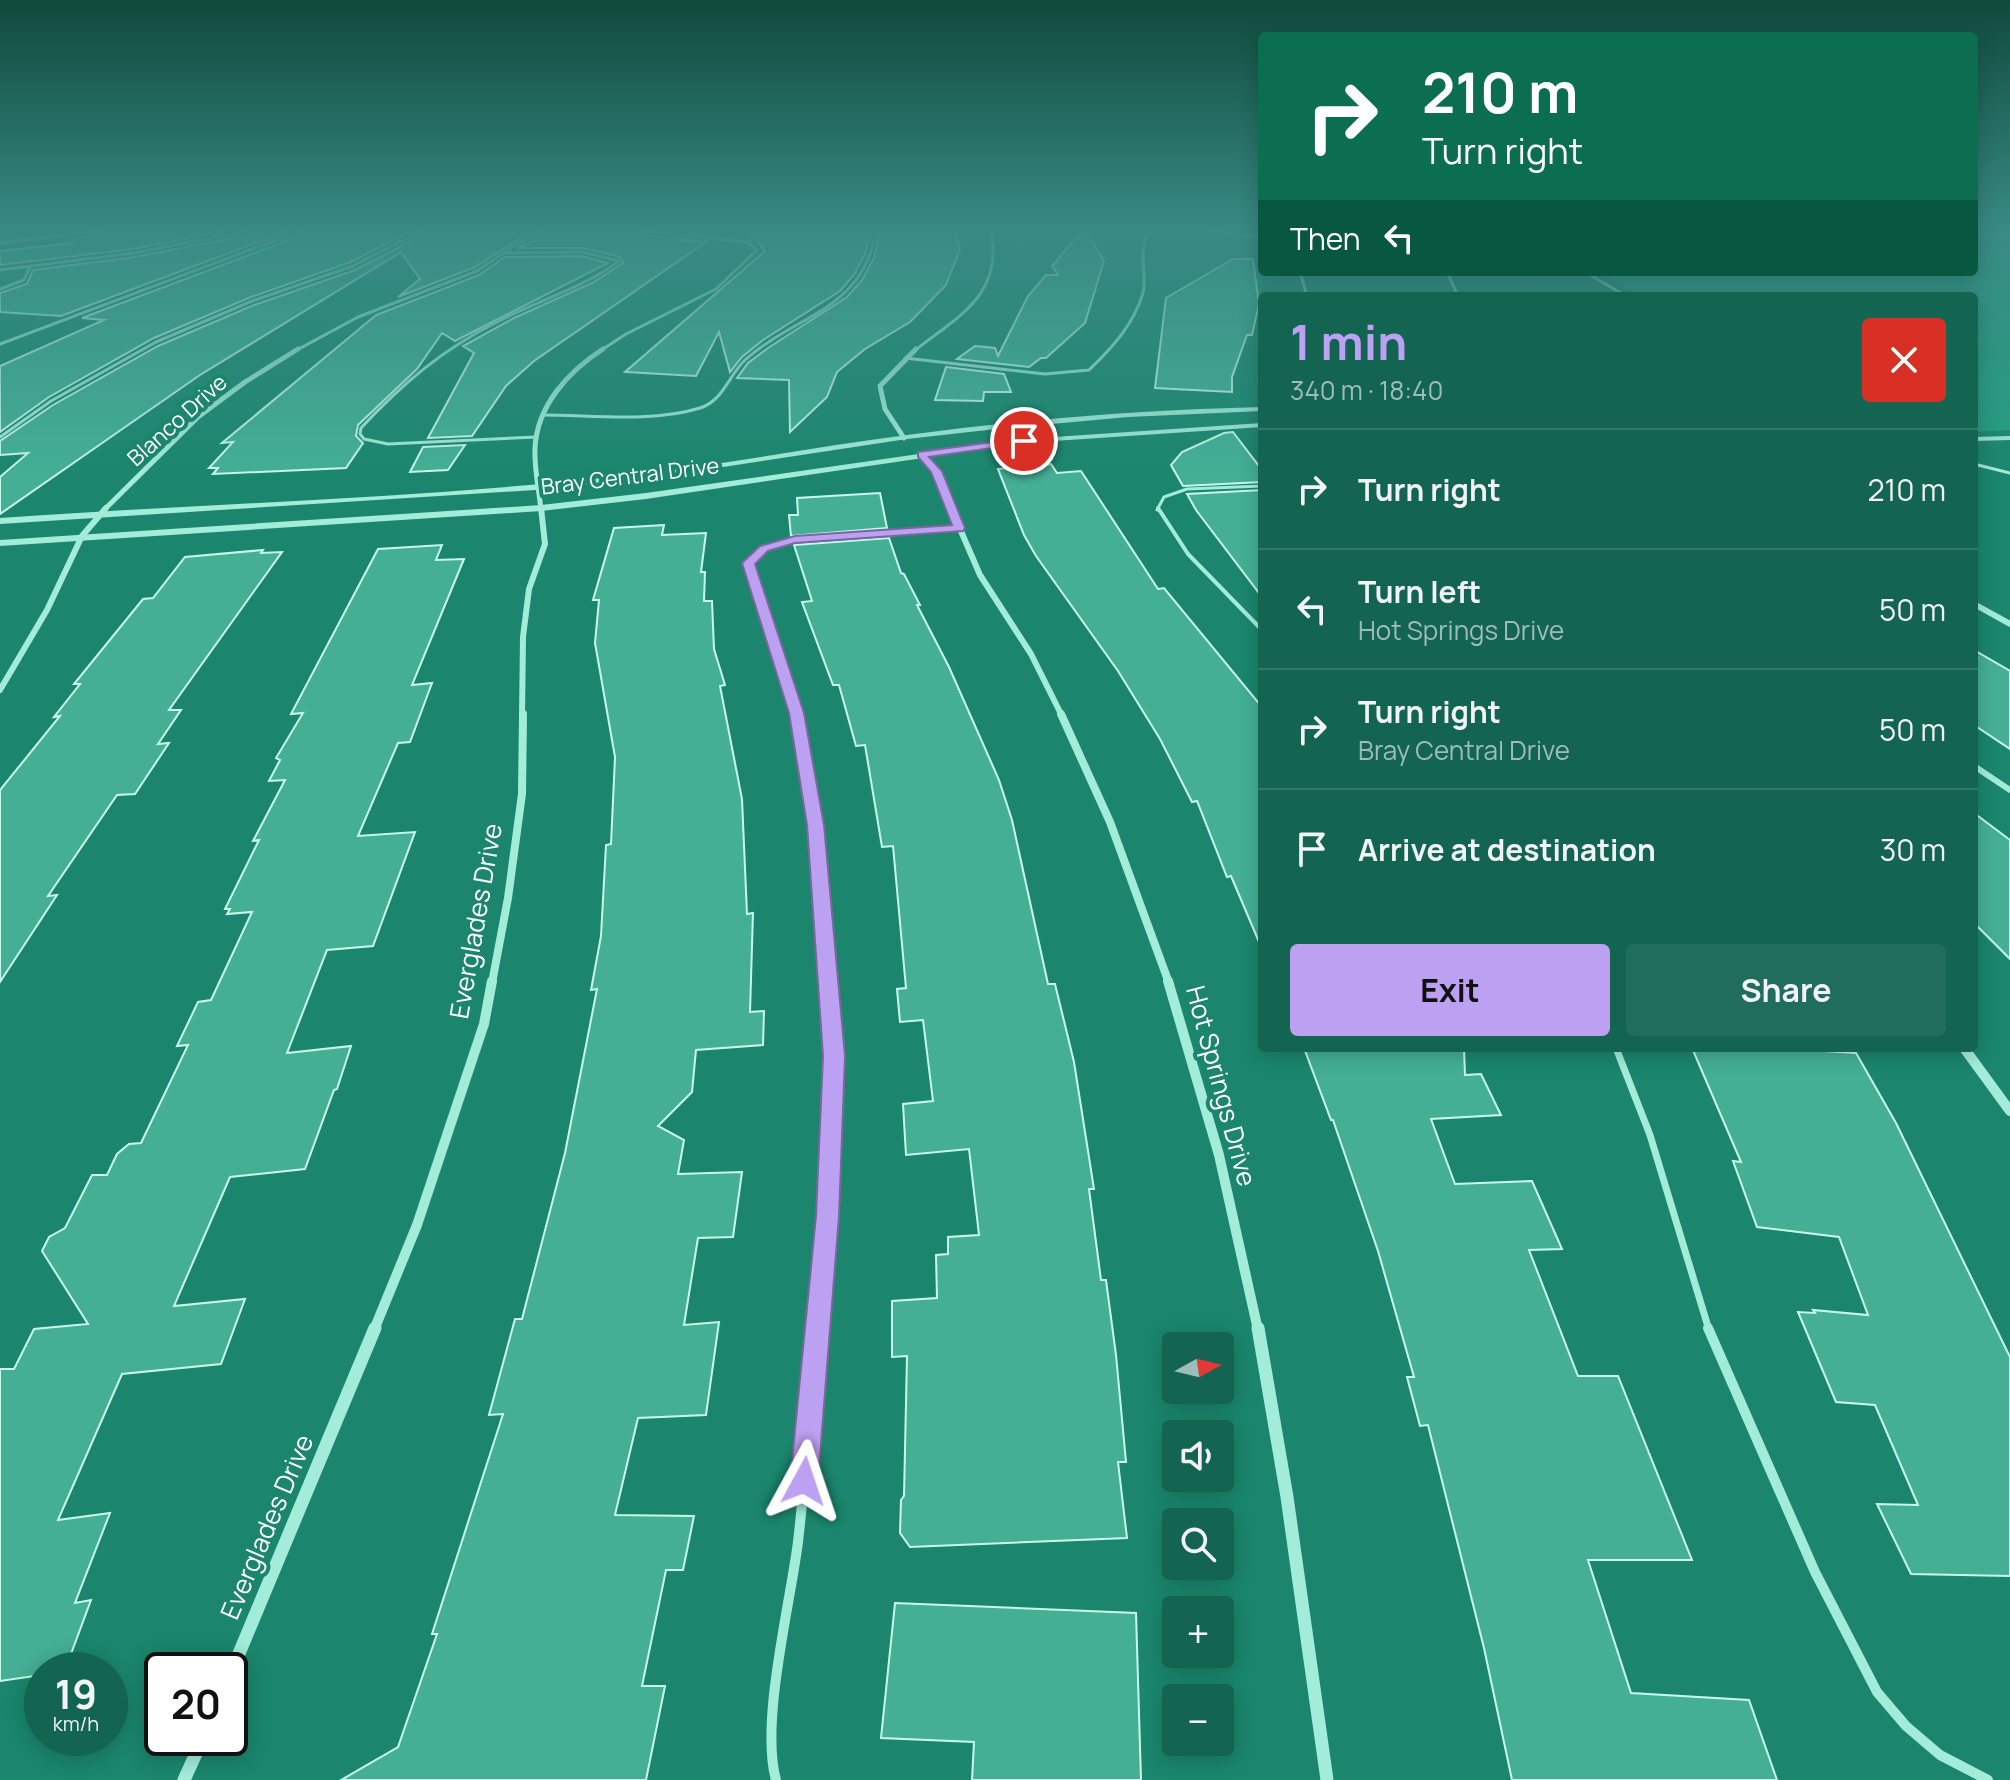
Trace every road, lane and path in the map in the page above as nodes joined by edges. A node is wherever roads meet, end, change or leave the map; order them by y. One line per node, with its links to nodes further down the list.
1 (82, 311): 9 (street)
2 (228, 311): 14 (lane)
3 (373, 311): 25 (street, Blanco Drive)
4 (521, 311): 15 (lane)
5 (672, 311): 12 (street, Everglades Drive)
6 (823, 311): 12 (lane)
7 (968, 311): 10 (street)
8 (1136, 311): 10 (lane)
9 (0, 344)
10 (905, 358): 16 (street)
11 (1258, 409): 16 (street, Bray Central Drive)
12 (542, 415): 15 (street, Everglades Drive)
13 (1258, 425): 19 (street, Bray Central Drive)
14 (0, 437)
15 (537, 437): 23 (street, Everglades Drive)
16 (904, 438): 23 (street, Bray Central Drive)
17 (2010, 438): 18 (street)
18 (1978, 439)
19 (921, 454): 24 (street, Bray Central Drive); 27 (street, Hot Springs Drive)
20 (1978, 465): 21 (lane)
21 (2010, 473)
22 (1258, 486): 32 (lane)
23 (540, 487): 24 (street, Everglades Drive); 25 (street, Bray Central Drive)
24 (541, 508): 28 (street, Bray Central Drive); 39 (street, Everglades Drive)
25 (101, 513): 26 (street, Bray Central Drive); 28 (street, Blanco Drive)
26 (0, 521)
27 (959, 528): 42 (lane); 43 (street, Hot Springs Drive)
28 (82, 536): 29 (street, Bray Central Drive); 33 (street, Blanco Drive)
29 (0, 543)
30 (1978, 606): 31 (street)
31 (2010, 624)
32 (1258, 626)
33 (0, 689)
34 (1978, 769): 35 (lane)
35 (2010, 790)
36 (1618, 1052): 44 (lane)
37 (1967, 1052): 38 (street)
38 (2010, 1111)
39 (240, 1652)
40 (195, 1756): 41 (street)
41 (184, 1780)
42 (776, 1780)
43 (1327, 1780)
44 (1988, 1780)

